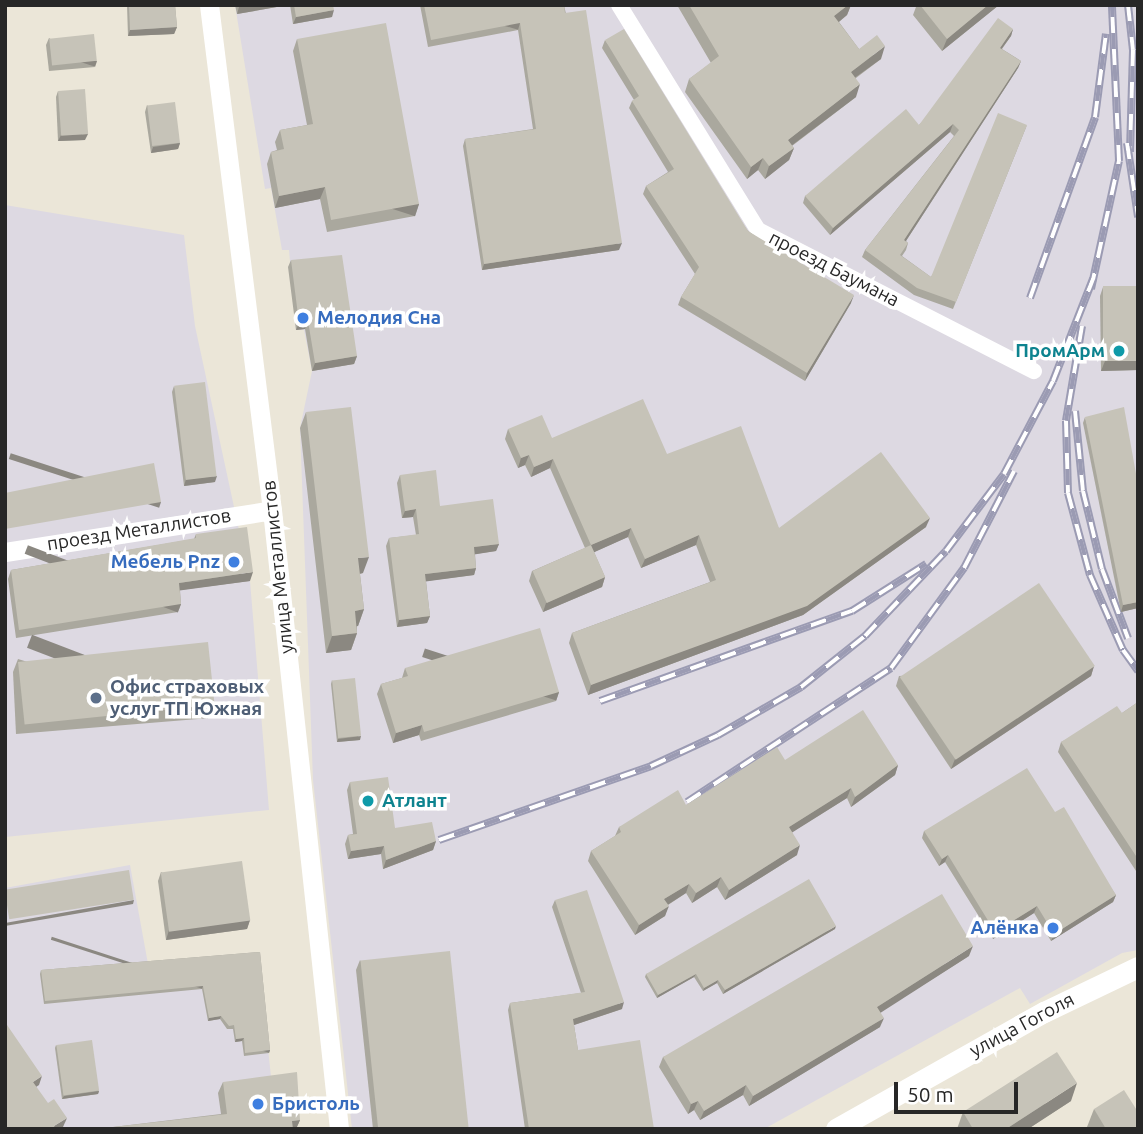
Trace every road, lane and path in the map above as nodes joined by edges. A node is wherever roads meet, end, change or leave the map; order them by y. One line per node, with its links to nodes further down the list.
1 (209, 5): 4 (street, улица Металлистов)
2 (619, 5): 3 (street, проезд Баумана)
3 (1034, 371)
4 (272, 510): 5 (street, проезд Металлистов); 7 (street, улица Металлистов)
5 (5, 552)
6 (1138, 967): 8 (main road, улица Гоголя)
7 (339, 1129)
8 (836, 1129)

